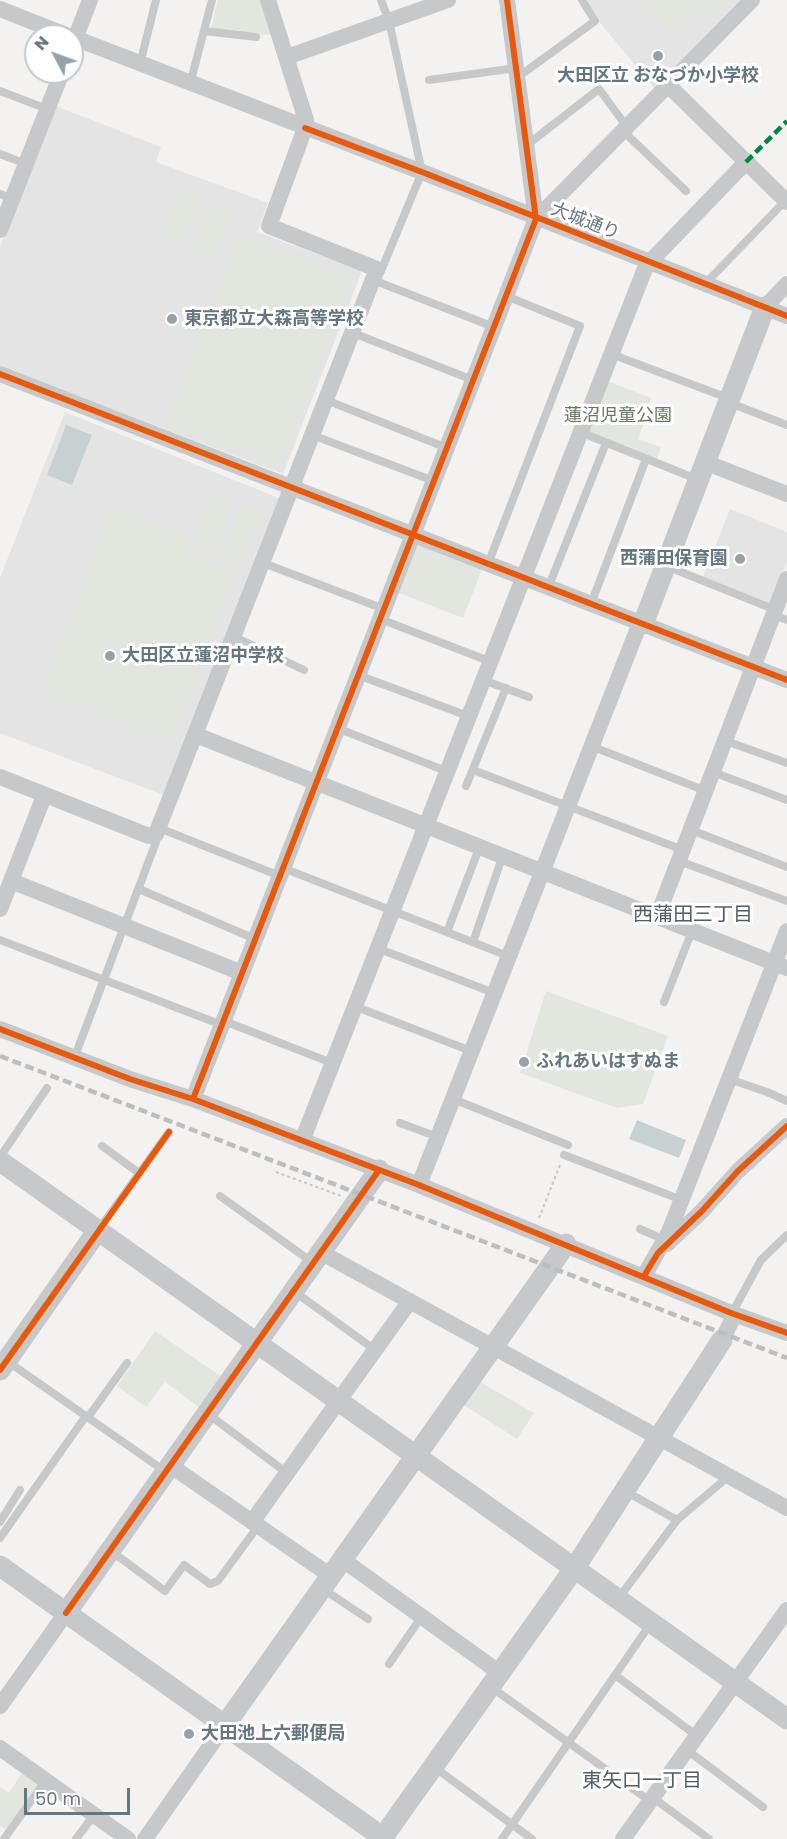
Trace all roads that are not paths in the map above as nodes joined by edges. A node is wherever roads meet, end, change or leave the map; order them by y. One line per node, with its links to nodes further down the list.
1 (90, 0): 13 (street)
2 (156, 0): 18 (lane)
3 (212, 0): 14 (lane)
4 (269, 0): 17 (street)
5 (381, 0): 11 (lane)
6 (448, 0): 11 (street)
7 (507, 0): 19 (street)
8 (582, 0): 19 (lane)
9 (752, 0): 23 (street)
10 (0, 9): 12 (street, 大城通り)
11 (388, 21): 17 (street); 32 (lane)
12 (35, 24)
13 (79, 24)
14 (204, 31): 15 (lane); 22 (lane)
15 (256, 37)
16 (84, 44): 18 (street, 大城通り)
17 (287, 57): 26 (street)
18 (140, 64): 22 (street, 大城通り)
19 (517, 73): 20 (lane); 28 (street)
20 (429, 80)
21 (57, 84): 25 (street)
22 (190, 84): 26 (street, 大城通り)
23 (668, 85): 27 (street); 30 (street)
24 (0, 91): 25 (lane)
25 (47, 110): 31 (street)
26 (305, 128): 32 (street, 大城通り); 39 (street)
27 (625, 129): 28 (lane); 33 (lane); 36 (street)
28 (526, 146): 36 (street)
29 (0, 154): 31 (lane)
30 (746, 162): 35 (street); 38 (street)
31 (26, 164): 34 (street)
32 (422, 172): 36 (street, 大城通り); 39 (lane)
33 (686, 191)
34 (6, 196): 37 (street)
35 (786, 202): 40 (lane)
36 (536, 219): 38 (street, 大城通り); 42 (street)
37 (0, 230)
38 (648, 262): 40 (street, 大城通り); 47 (street)
39 (375, 274): 45 (lane); 46 (street)
40 (705, 284): 43 (street, 大城通り)
41 (787, 284): 43 (street)
42 (506, 296): 45 (street); 64 (lane)
43 (765, 307): 44 (street, 大城通り); 51 (street)
44 (787, 316)
45 (494, 327): 49 (street)
46 (353, 333): 49 (lane); 50 (street)
47 (611, 354): 51 (lane); 53 (street)
48 (0, 374): 60 (street)
49 (473, 380): 56 (street)
50 (326, 400): 54 (street); 56 (lane)
51 (730, 401): 52 (lane); 58 (street)
52 (787, 425)
53 (580, 432): 55 (lane); 66 (street)
54 (312, 435): 59 (lane); 60 (street)
55 (606, 443): 57 (lane); 68 (lane)
56 (447, 448): 59 (street)
57 (646, 459): 58 (lane); 69 (lane)
58 (703, 471): 61 (street); 65 (street)
59 (434, 481): 62 (street)
60 (292, 488): 62 (street); 63 (street)
61 (787, 494)
62 (413, 536): 64 (street); 70 (street)
63 (263, 563): 70 (lane); 73 (street)
64 (488, 564): 66 (street)
65 (666, 566): 71 (lane); 72 (street)
66 (522, 578): 68 (street); 74 (street)
67 (787, 579): 71 (street)
68 (549, 588): 69 (street)
69 (591, 604): 72 (street)
70 (382, 614): 74 (lane); 77 (street)
71 (779, 615): 75 (street)
72 (642, 623): 75 (street); 86 (street)
73 (235, 637): 76 (lane); 84 (street)
74 (489, 661): 78 (street)
75 (754, 667): 79 (street); 85 (street)
76 (304, 670)
77 (358, 675): 82 (lane); 83 (street)
78 (482, 680): 80 (lane); 82 (street)
79 (787, 680)
80 (506, 688): 81 (lane); 88 (lane)
81 (529, 697)
82 (468, 716): 89 (street)
83 (337, 729): 89 (lane); 92 (street)
84 (196, 735): 92 (street); 100 (street)
85 (726, 741): 87 (lane); 90 (street)
86 (591, 746): 94 (lane); 97 (street)
87 (787, 763)
88 (473, 770): 93 (lane); 97 (lane)
89 (446, 771): 98 (street)
90 (713, 772): 94 (street); 96 (lane)
91 (0, 777): 95 (street)
92 (316, 782): 98 (street); 105 (street)
93 (466, 786)
94 (706, 791): 99 (street)
95 (44, 796): 100 (street); 107 (street)
96 (787, 800)
97 (567, 806): 103 (lane); 106 (street)
98 (425, 824): 101 (street); 111 (street)
99 (691, 830): 103 (street); 104 (lane)
100 (157, 831): 105 (lane); 108 (lane)
101 (480, 846): 102 (street); 115 (lane)
102 (503, 855): 106 (street); 119 (lane)
103 (681, 855): 109 (lane); 112 (street)
104 (787, 867)
105 (281, 872): 111 (lane); 117 (street)
106 (541, 872): 112 (street); 121 (street)
107 (10, 876): 110 (street); 113 (street)
108 (139, 889): 113 (lane); 117 (lane)
109 (787, 901)
110 (0, 909)
111 (392, 910): 115 (lane); 120 (street)
112 (657, 917): 114 (street)
113 (125, 926): 123 (street); 124 (lane)
114 (692, 931): 122 (street); 126 (lane)
115 (447, 932): 119 (lane)
116 (787, 932): 122 (street)
117 (255, 939): 123 (street)
118 (0, 940): 124 (lane)
119 (473, 942): 121 (lane)
120 (377, 948): 125 (lane); 127 (street)
121 (508, 956): 125 (street)
122 (781, 966): 133 (street)
123 (242, 973): 128 (street)
124 (104, 980): 128 (lane); 131 (lane)
125 (494, 993): 130 (street)
126 (664, 1002)
127 (354, 1006): 130 (lane); 132 (street)
128 (223, 1023): 132 (lane); 135 (street)
129 (0, 1029): 131 (street)
130 (471, 1052): 136 (street)
131 (75, 1056): 135 (street)
132 (332, 1063): 142 (street)
133 (729, 1079): 137 (lane); 151 (street)
134 (47, 1088): 146 (lane)
135 (193, 1099): 142 (street)
136 (453, 1099): 141 (street); 143 (lane)
137 (787, 1101)
138 (400, 1123): 141 (lane)
139 (787, 1126): 156 (street)
140 (169, 1132): 148 (lane)
141 (438, 1137): 149 (street)
142 (302, 1141): 147 (street)
143 (568, 1145)
144 (102, 1146): 148 (lane)
145 (564, 1155): 151 (lane)
146 (0, 1159): 153 (street)
147 (379, 1170): 149 (street); 157 (street)
148 (139, 1173): 153 (lane)
149 (419, 1185): 155 (street)
150 (220, 1196): 157 (lane)
151 (682, 1200): 156 (street)
152 (640, 1229): 156 (lane)
153 (98, 1230): 163 (street); 167 (street)
154 (787, 1235): 161 (lane)
155 (566, 1244): 158 (street); 164 (street)
156 (661, 1246): 158 (street)
157 (318, 1258): 159 (street); 160 (street)
158 (644, 1276): 161 (street)
159 (294, 1292): 163 (street); 165 (lane)
160 (410, 1301): 164 (street); 165 (street)
161 (728, 1325): 162 (street); 171 (street)
162 (787, 1333)
163 (256, 1344): 168 (street); 169 (street)
164 (493, 1346): 171 (street); 172 (street)
165 (375, 1350): 168 (street)
166 (127, 1363): 170 (lane)
167 (3, 1365): 170 (lane)
168 (338, 1402): 172 (street); 174 (street)
169 (208, 1414): 173 (street); 174 (lane)
170 (87, 1416): 173 (lane); 182 (lane)
171 (659, 1437): 175 (street); 177 (street)
172 (415, 1455): 185 (street); 186 (street)
173 (168, 1469): 181 (street); 183 (street)
174 (287, 1473): 181 (street)
175 (729, 1476): 178 (street); 179 (lane)
176 (20, 1490): 180 (lane)
177 (625, 1490): 179 (lane); 185 (street)
178 (787, 1508)
179 (677, 1520): 187 (lane)
180 (0, 1522)
181 (255, 1524): 183 (lane); 186 (street)
182 (0, 1538)
183 (111, 1551): 189 (street)
184 (0, 1566): 189 (street)
185 (574, 1569): 187 (street); 195 (street)
186 (332, 1575): 190 (street); 191 (lane); 199 (street)
187 (618, 1599): 192 (street)
188 (787, 1610): 196 (street)
189 (66, 1613): 197 (street); 199 (street)
190 (422, 1616): 193 (lane); 195 (street)
191 (368, 1619)
192 (651, 1623): 194 (lane); 196 (street)
193 (388, 1664)
194 (615, 1675): 200 (lane); 201 (lane)
195 (495, 1680): 201 (lane); 204 (street)
196 (736, 1683): 198 (street); 200 (street)
197 (0, 1706)
198 (787, 1719)
199 (225, 1725): 210 (street); 214 (street)
200 (697, 1736): 203 (street)
201 (568, 1743): 206 (lane); 209 (lane)
202 (0, 1748): 205 (street)
203 (687, 1750): 206 (street); 207 (lane)
204 (434, 1767): 209 (lane); 210 (street)
205 (46, 1780): 208 (street); 211 (lane)
206 (651, 1799): 217 (street); 218 (lane)
207 (763, 1807)
208 (94, 1815): 212 (lane); 213 (street)
209 (513, 1824): 215 (lane); 216 (lane)
210 (383, 1838)
211 (4, 1839)
212 (76, 1839)
213 (128, 1839)
214 (145, 1839)
215 (502, 1839)
216 (532, 1839)
217 (623, 1839)
218 (709, 1839)

